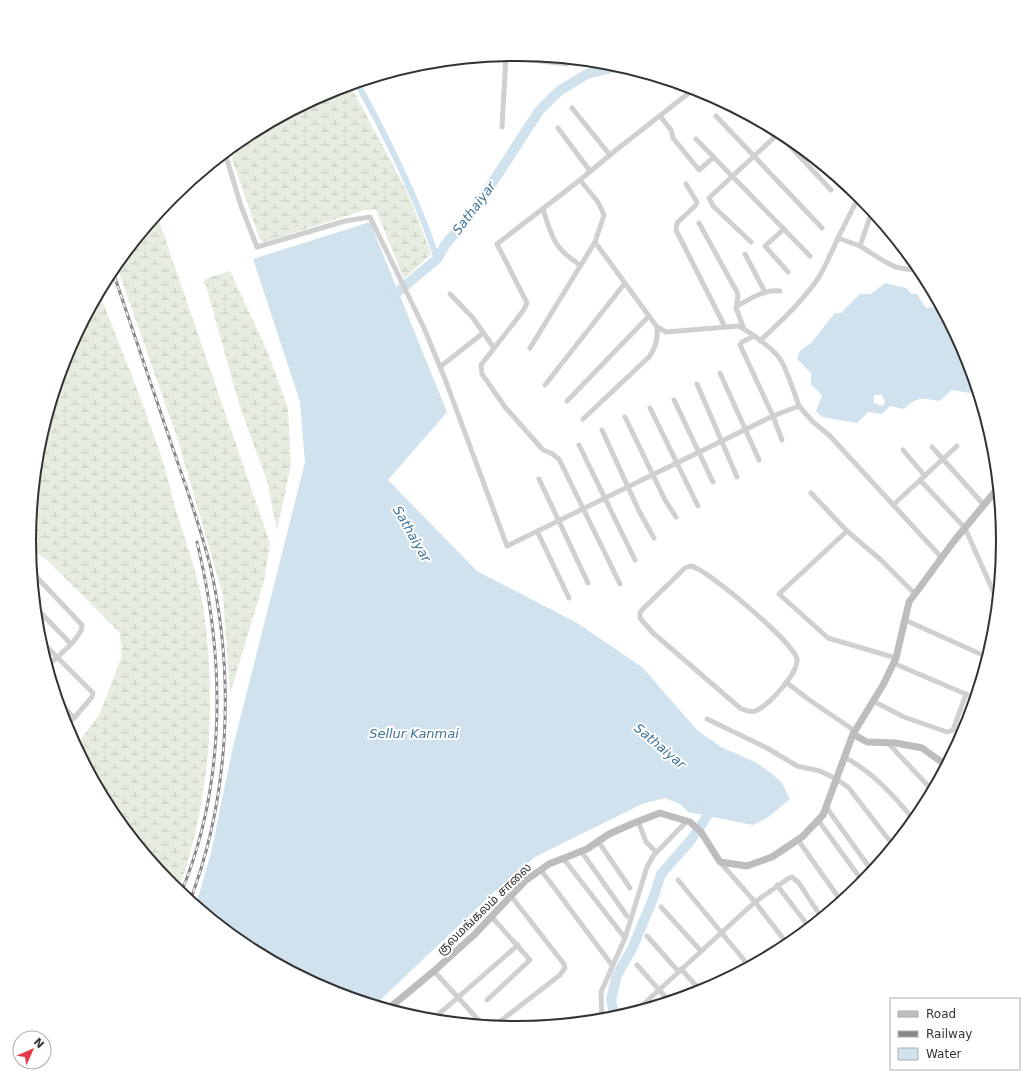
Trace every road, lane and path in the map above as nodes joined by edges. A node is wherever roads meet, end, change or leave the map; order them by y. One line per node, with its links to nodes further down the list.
1 (505, 61): 8 (street)
2 (563, 64): 3 (street)
3 (567, 64)
4 (688, 93): 6 (street)
5 (572, 108): 13 (street)
6 (660, 116): 13 (street); 15 (street)
7 (716, 116): 14 (street)
8 (502, 127)
9 (558, 128): 17 (street)
10 (773, 136): 14 (street)
11 (696, 139): 15 (street)
12 (793, 149): 21 (street)
13 (610, 155): 17 (street)
14 (754, 156): 18 (street); 26 (street)
15 (714, 157): 18 (street)
16 (227, 158): 51 (street)
17 (590, 171): 19 (street)
18 (732, 176): 27 (street); 30 (street)
19 (580, 180): 23 (street); 29 (street)
20 (686, 184): 44 (street)
21 (831, 190)
22 (856, 203): 28 (street)
23 (543, 209): 34 (street); 49 (street)
24 (870, 217): 31 (street)
25 (699, 223): 41 (street)
26 (822, 228)
27 (784, 229): 33 (street); 36 (street)
28 (838, 238): 31 (street); 48 (street)
29 (595, 242): 34 (street); 37 (street)
30 (751, 242)
31 (860, 246): 35 (street)
32 (745, 254): 39 (street)
33 (810, 256)
34 (580, 264): 50 (street)
35 (912, 270)
36 (788, 272)
37 (625, 283): 42 (street); 54 (street)
38 (780, 291): 39 (street)
39 (765, 292): 41 (street)
40 (450, 294): 46 (street)
41 (737, 306): 45 (street)
42 (649, 316): 43 (street); 56 (street)
43 (657, 327): 44 (street); 61 (street)
44 (725, 327): 45 (street)
45 (744, 329): 47 (street)
46 (483, 332): 49 (street); 51 (street)
47 (754, 336): 48 (street); 59 (street)
48 (760, 341): 57 (street)
49 (494, 348): 87 (street)
50 (530, 348)
51 (440, 367): 92 (street)
52 (720, 373): 62 (street)
53 (697, 384): 65 (street)
54 (545, 385)
55 (674, 400): 70 (street)
56 (568, 402)
57 (799, 406): 59 (street); 85 (street)
58 (650, 408): 73 (street)
59 (773, 416): 62 (street); 64 (street)
60 (625, 417): 74 (street)
61 (583, 419)
62 (746, 429): 65 (street); 72 (street)
63 (602, 430): 80 (street)
64 (782, 440)
65 (722, 441): 70 (street); 76 (street)
66 (579, 446): 83 (street)
67 (957, 446): 71 (street)
68 (932, 447): 71 (street)
69 (903, 450): 75 (street)
70 (699, 453): 73 (street); 79 (street)
71 (943, 459): 75 (street); 84 (street)
72 (759, 460)
73 (677, 464): 74 (street); 86 (street)
74 (654, 476): 80 (street); 88 (street)
75 (925, 476): 78 (street)
76 (737, 477)
77 (539, 479): 89 (street)
78 (920, 480): 85 (street); 90 (street)
79 (713, 482)
80 (629, 488): 83 (street); 93 (street)
81 (993, 493): 84 (main road)
82 (811, 494): 91 (street)
83 (604, 500): 87 (street); 95 (street)
84 (984, 504): 90 (main road)
85 (893, 505): 94 (street)
86 (698, 506)
87 (584, 510): 89 (street); 98 (street)
88 (676, 517)
89 (558, 521): 92 (street); 97 (street)
90 (965, 528): 94 (main road); 99 (street)
91 (847, 531): 100 (street); 108 (street)
92 (537, 532): 101 (street)
93 (654, 538)
94 (942, 558): 100 (main road)
95 (635, 560)
96 (38, 578): 104 (street)
97 (588, 583)
98 (620, 584)
99 (993, 591)
100 (915, 594): 103 (main road)
101 (569, 598)
102 (42, 614): 104 (street)
103 (905, 620): 106 (street); 108 (main road)
104 (71, 644): 107 (street)
105 (48, 648): 107 (street)
106 (983, 654)
107 (57, 657): 109 (street); 115 (street)
108 (894, 660): 111 (street); 113 (main road)
109 (51, 662)
110 (786, 682): 110 (street); 118 (street)
111 (966, 694): 112 (street); 113 (street)
112 (971, 696)
113 (873, 701): 118 (main road)
114 (67, 711): 115 (street)
115 (74, 718): 117 (street)
116 (707, 719): 122 (street)
117 (71, 720)
118 (854, 732): 119 (main road); 120 (main road)
119 (888, 743): 121 (main road); 123 (street)
120 (844, 757): 122 (main road); 125 (street)
121 (942, 762)
122 (836, 779): 124 (main road); 131 (street)
123 (929, 786)
124 (826, 807): 126 (main road); 136 (street)
125 (910, 815)
126 (818, 820): 129 (main road); 138 (street)
127 (638, 821): 128 (main road, குலமங்கலம் சாலை); 130 (main road, குலமங்கலம் சாலை); 133 (street)
128 (689, 822): 133 (street); 135 (main road, குலமங்கலம் சாலை)
129 (798, 840): 135 (main road); 143 (street)
130 (598, 841): 132 (main road, குலமங்கலம் சாலை); 141 (street)
131 (890, 841)
132 (581, 851): 134 (main road, குலமங்கலம் சாலை); 148 (street)
133 (656, 852): 152 (street)
134 (563, 858): 137 (main road, குலமங்கலம் சாலை); 152 (street)
135 (720, 862): 144 (street)
136 (868, 866)
137 (541, 870): 142 (main road, குலமங்கலம் சாலை); 157 (street)
138 (859, 876)
139 (678, 880): 150 (street)
140 (777, 885): 144 (street); 146 (street); 149 (street)
141 (630, 888)
142 (511, 896): 147 (main road, குலமங்கலம் சாலை); 171 (street)
143 (838, 896)
144 (755, 902): 150 (street); 153 (street)
145 (661, 907): 155 (street)
146 (818, 913)
147 (491, 916): 154 (street); 160 (main road, குலமங்கலம் சாலை)
148 (627, 916)
149 (807, 923)
150 (722, 932): 155 (street); 156 (street)
151 (647, 936): 159 (street)
152 (625, 938): 157 (street)
153 (784, 939)
154 (518, 945): 164 (street); 165 (street)
155 (701, 951): 159 (street)
156 (746, 962)
157 (612, 965): 168 (street)
158 (638, 965): 162 (street)
159 (680, 970): 161 (street); 162 (street)
160 (434, 971): 164 (street); 167 (main road, குலமங்கலம் சாலை)
161 (696, 986)
162 (659, 990): 163 (street); 166 (street)
163 (666, 997)
164 (459, 998): 169 (street); 170 (street)
165 (487, 1000)
166 (644, 1004)
167 (393, 1005)
168 (600, 1014)
169 (439, 1015)
170 (478, 1019)
171 (501, 1021)

